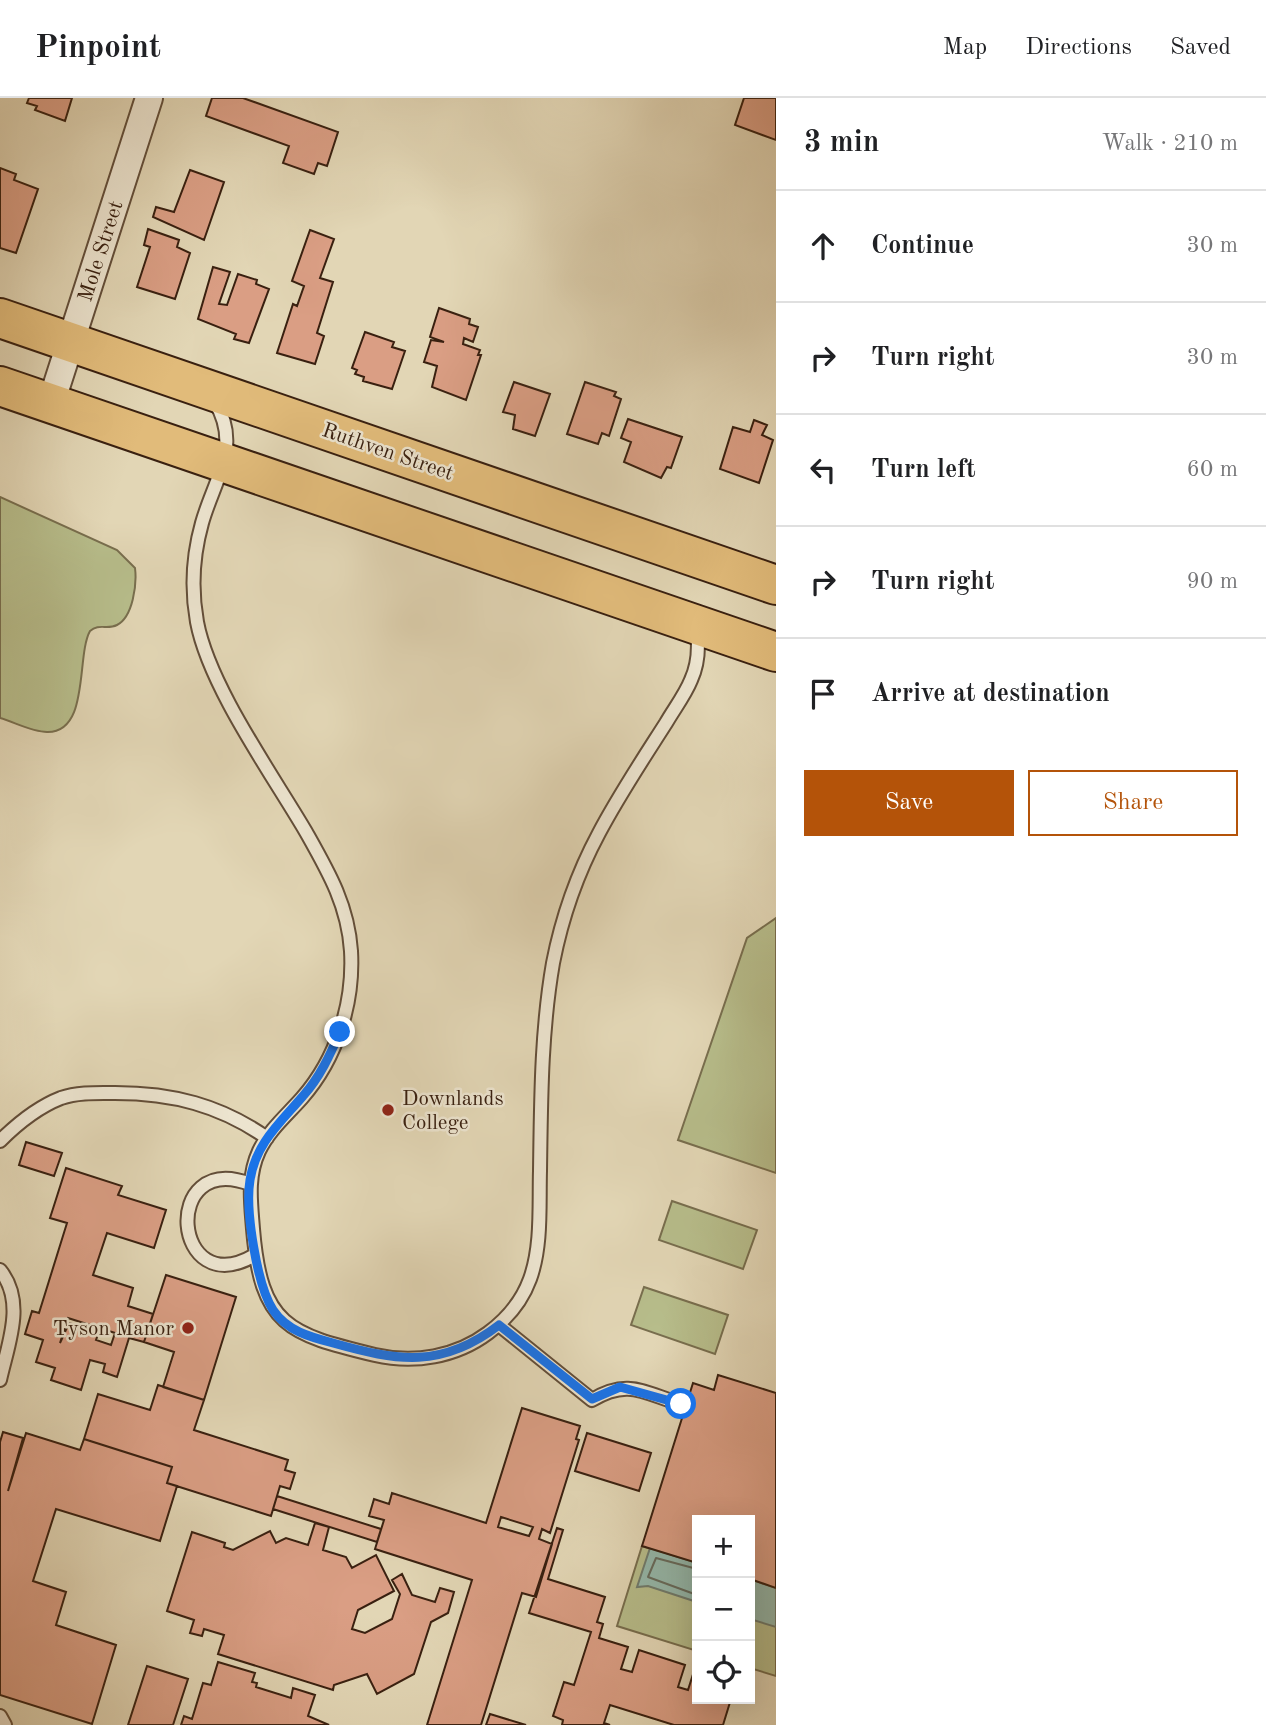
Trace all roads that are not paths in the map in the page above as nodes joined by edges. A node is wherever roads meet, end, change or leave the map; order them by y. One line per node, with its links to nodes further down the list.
1 (149, 98): 3 (street, Mole Street)
2 (0, 318): 3 (highway, Ruthven Street)
3 (70, 343): 4 (highway, Ruthven Street); 6 (street, Mole Street)
4 (197, 385): 7 (lane); 8 (highway, Ruthven Street)
5 (0, 386): 6 (highway)
6 (51, 403): 7 (highway)
7 (225, 463): 9 (highway); 11 (lane)
8 (776, 585)
9 (697, 625): 10 (highway); 16 (lane)
10 (776, 652)
11 (267, 1138): 12 (lane); 13 (lane)
12 (0, 1141)
13 (250, 1184): 14 (lane); 14 (lane)
14 (255, 1255): 16 (lane)
15 (0, 1270): 17 (lane)
16 (499, 1325): 18 (lane)
17 (0, 1380)
18 (681, 1404)
19 (0, 1716): 20 (lane)
20 (5, 1725)

